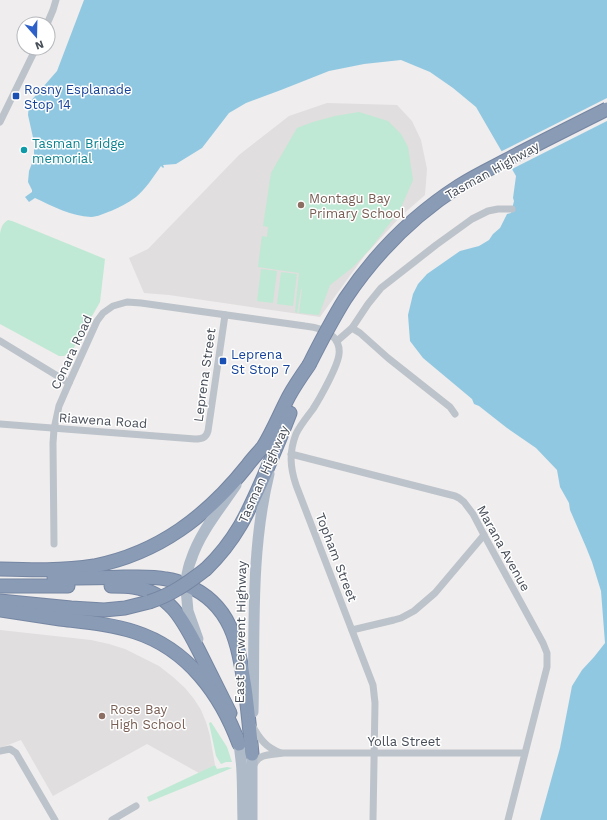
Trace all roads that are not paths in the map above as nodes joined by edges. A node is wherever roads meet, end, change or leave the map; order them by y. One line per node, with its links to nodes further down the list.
1 (56, 0): 2 (street)
2 (50, 16)
3 (32, 56): 5 (street)
4 (607, 109): 11 (highway, Tasman Highway, bridge)
5 (0, 122)
6 (512, 209): 8 (street)
7 (225, 315): 10 (street, Conara Road); 12 (street, Conara Road); 16 (street, Leprena Street)
8 (352, 328): 10 (street); 13 (street)
9 (0, 340): 12 (street)
10 (336, 341): 19 (street, Topham Street)
11 (309, 365): 17 (highway, Tasman Highway); 18 (highway, Tasman Highway); 22 (highway)
12 (69, 383): 15 (street, Conara Road)
13 (455, 414)
14 (0, 424): 15 (street, Riawena Road)
15 (54, 429): 16 (street, Riawena Road); 21 (street, Conara Road)
16 (205, 437)
17 (276, 447): 26 (highway, Tasman Highway, bridge); 30 (main road, East Derwent Highway)
18 (261, 449): 23 (highway, Tasman Highway); 29 (main road, East Derwent Highway)
19 (291, 454): 20 (street, Marana Avenue); 28 (street, Topham Street)
20 (484, 535): 28 (street); 35 (street, Marana Avenue)
21 (54, 544)
22 (0, 565)
23 (0, 569)
24 (0, 574): 36 (highway)
25 (0, 586): 29 (highway)
26 (0, 601)
27 (0, 610): 31 (highway)
28 (352, 630): 34 (street, Topham Street)
29 (230, 713): 31 (main road, East Derwent Highway)
30 (252, 725): 33 (street, Yolla Street); 36 (main road, East Derwent Highway)
31 (239, 744): 41 (main road, East Derwent Highway)
32 (0, 751): 39 (street)
33 (283, 753): 34 (street, Yolla Street); 37 (street, Yolla Street)
34 (374, 753): 35 (street, Yolla Street); 43 (street, Topham Street)
35 (524, 753): 44 (street, Marana Avenue)
36 (252, 754): 37 (main road, East Derwent Highway)
37 (252, 773): 42 (main road, East Derwent Highway)
38 (136, 806): 40 (street)
39 (55, 820)
40 (112, 820)
41 (243, 820)
42 (252, 820)
43 (373, 820)
44 (508, 820)

